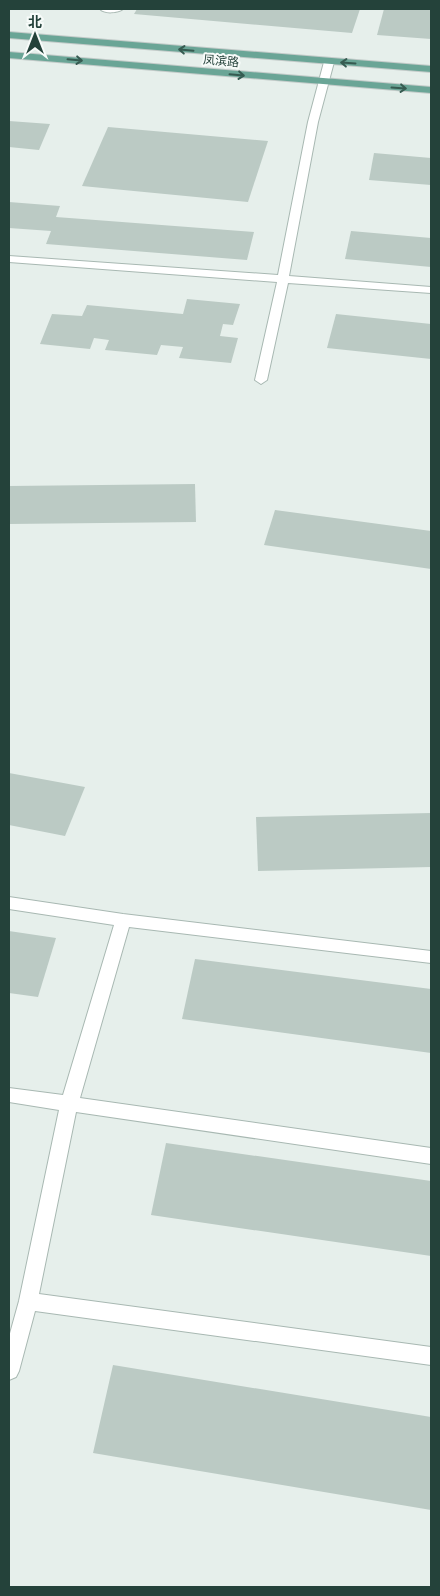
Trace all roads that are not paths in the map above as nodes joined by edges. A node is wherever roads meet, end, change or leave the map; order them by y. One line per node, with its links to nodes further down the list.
1 (104, 9): 2 (street)
2 (118, 9)
3 (9, 35): 5 (main road, 凤滨路, one-way to 3)
4 (9, 55): 7 (main road, 凤滨路, one-way to 7)
5 (329, 62): 6 (main road, 凤滨路, one-way to 5); 7 (street)
6 (431, 69)
7 (323, 82): 8 (main road, 凤滨路, one-way to 8); 10 (street)
8 (431, 90)
9 (9, 259): 10 (street)
10 (283, 279): 11 (street); 12 (street)
11 (431, 290)
12 (261, 380)
13 (9, 903): 14 (street)
14 (122, 920): 15 (street); 17 (street)
15 (431, 957)
16 (9, 1095): 17 (street)
17 (69, 1105): 18 (street); 19 (street)
18 (431, 1156)
19 (28, 1301): 20 (street); 21 (street)
20 (431, 1356)
21 (9, 1370)

